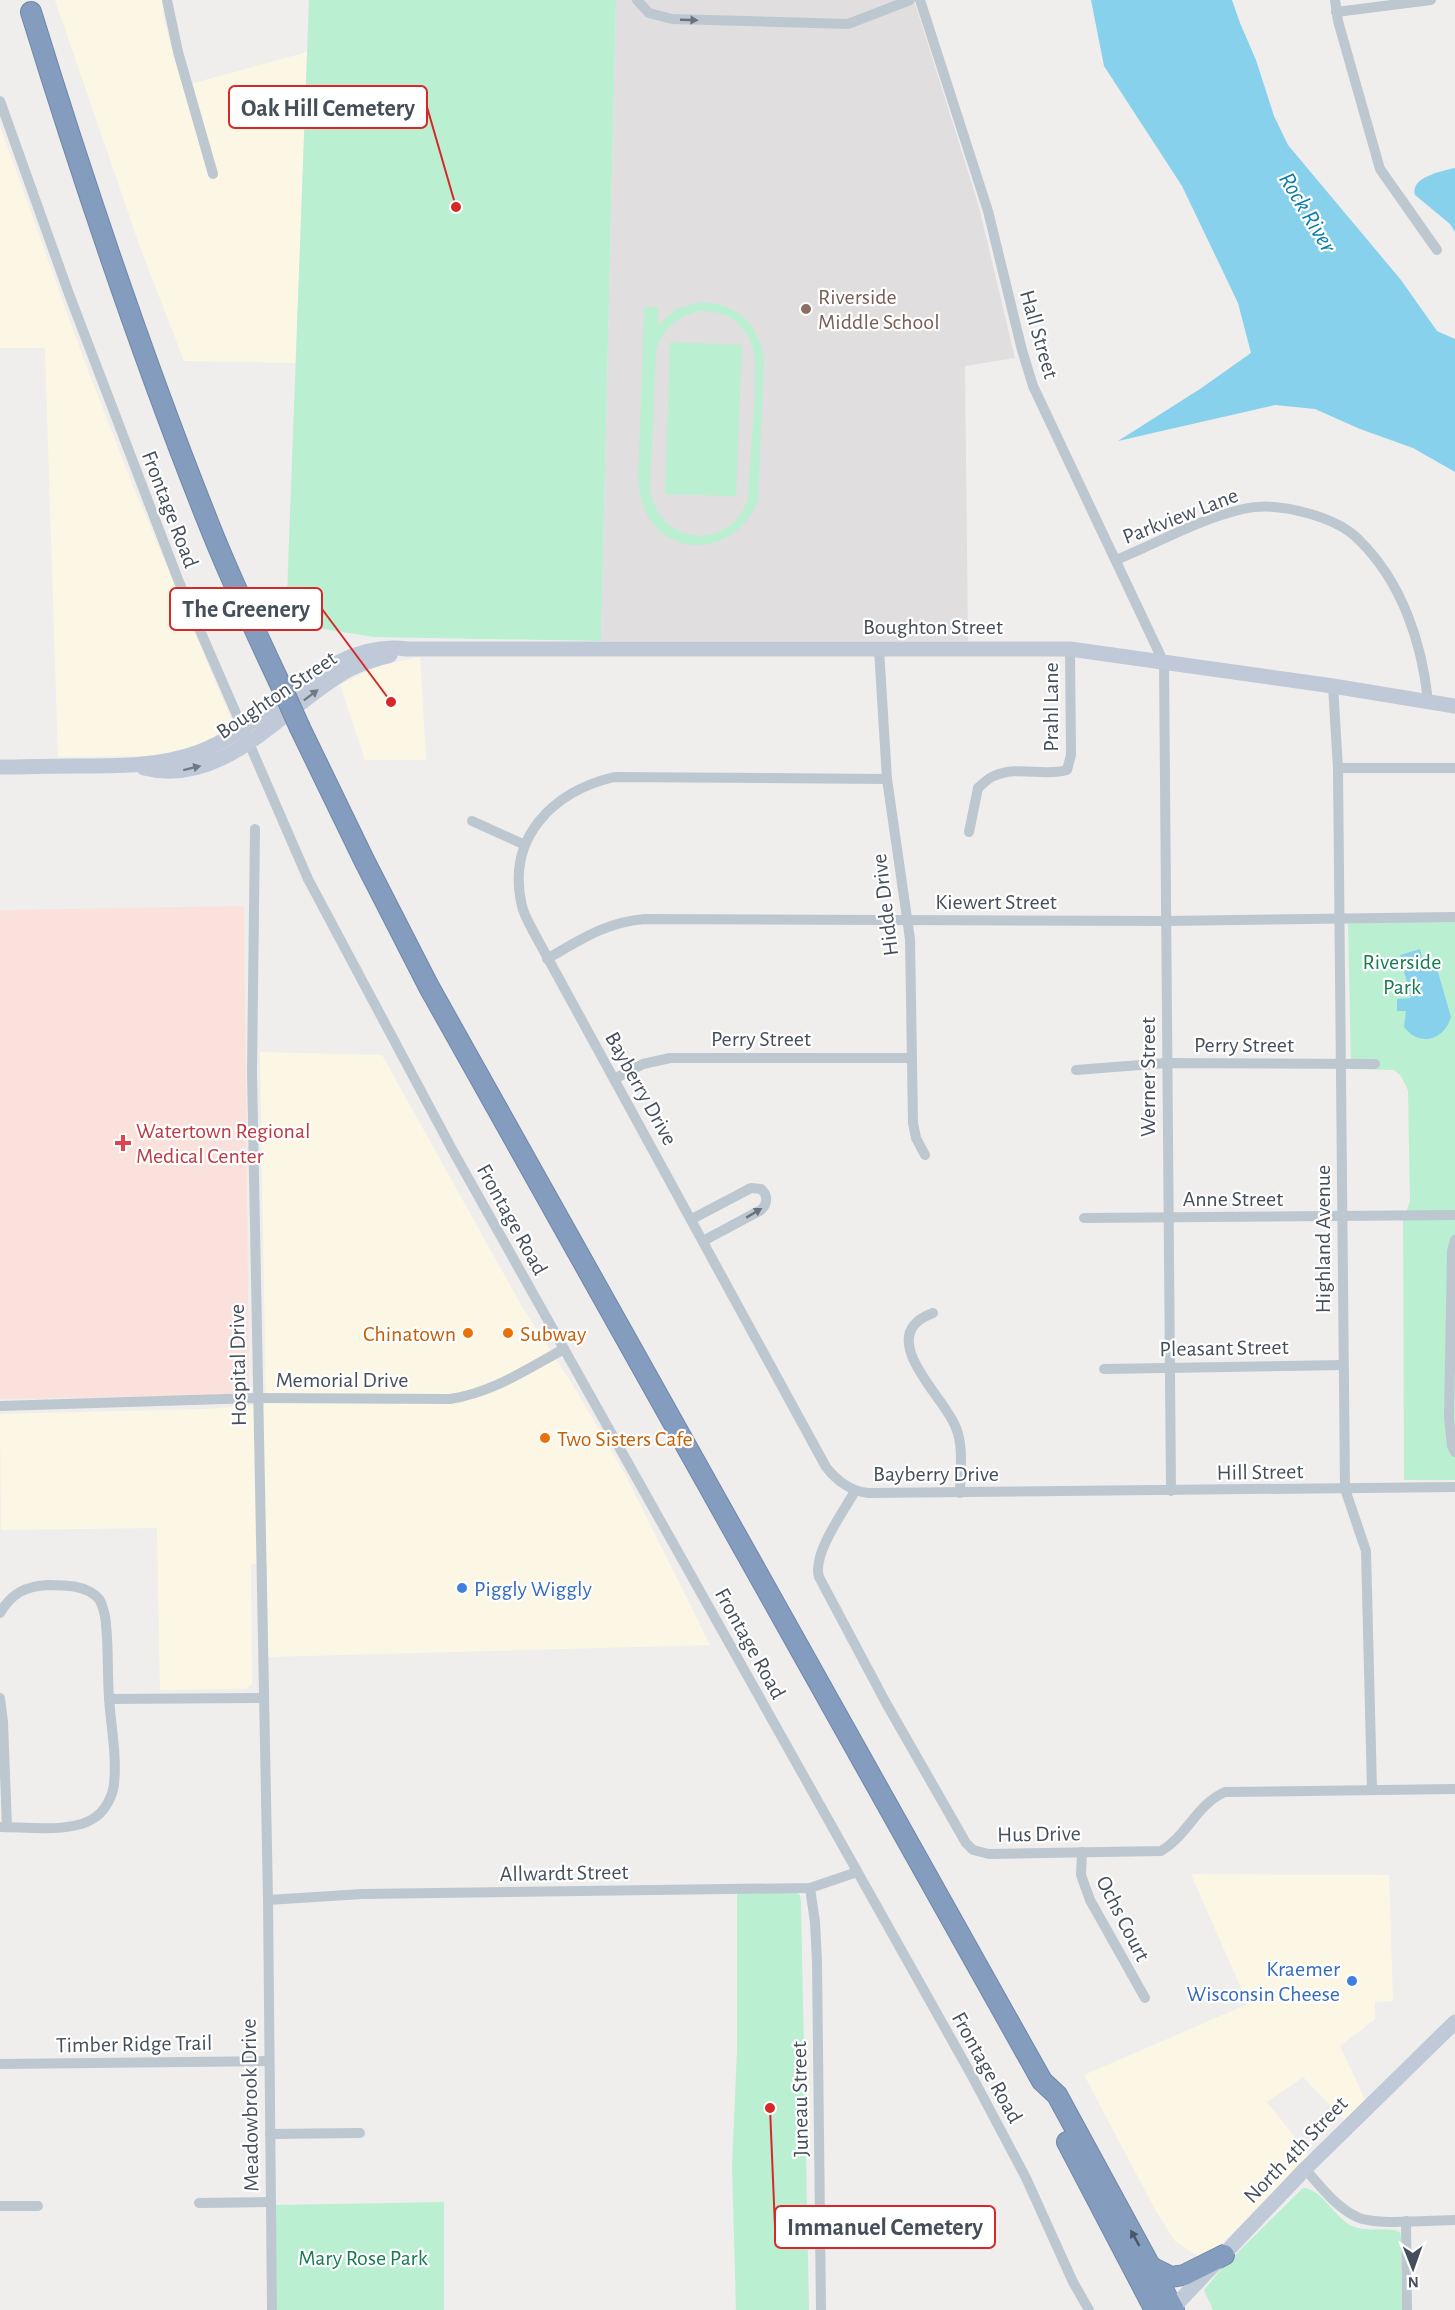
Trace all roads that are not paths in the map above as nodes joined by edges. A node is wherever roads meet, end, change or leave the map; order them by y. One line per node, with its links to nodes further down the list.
1 (167, 0): 10 (street)
2 (637, 0): 3 (street, one-way to 3)
3 (910, 0)
4 (920, 0): 12 (street, Hall Street)
5 (1335, 0): 8 (street)
6 (1431, 0): 8 (street)
7 (28, 4): 76 (highway, bridge)
8 (1336, 12): 11 (street)
9 (0, 102): 19 (street, Frontage Road)
10 (213, 174)
11 (1437, 250)
12 (1116, 560): 15 (street, Hall Street); 17 (street, Parkview Lane)
13 (879, 649): 14 (street, Boughton Street); 19 (street, Boughton Street); 23 (street, Hidde Drive)
14 (1070, 649): 15 (street, Boughton Street); 26 (street, Prahl Lane)
15 (1164, 663): 16 (street, Boughton Street); 31 (street, Werner Street)
16 (1333, 686): 17 (street, Boughton Street); 21 (street, Highland Avenue)
17 (1428, 701): 18 (street, Boughton Street)
18 (1455, 706)
19 (245, 737): 20 (street, Boughton Street); 48 (street, Frontage Road)
20 (0, 767)
21 (1338, 768): 22 (street); 29 (street, Highland Avenue)
22 (1455, 768)
23 (886, 779): 27 (street); 30 (street, Hidde Drive)
24 (472, 821): 27 (street)
25 (255, 829): 52 (street, Hospital Drive)
26 (969, 832)
27 (523, 844): 32 (street, Bayberry Drive)
28 (1455, 916): 29 (street, Kiewert Street)
29 (1339, 918): 31 (street, Kiewert Street); 35 (street, Highland Avenue)
30 (908, 920): 31 (street, Kiewert Street); 32 (street, Kiewert Street); 33 (street, Hidde Drive)
31 (1167, 921): 34 (street, Werner Street)
32 (547, 959): 38 (street, Bayberry Drive)
33 (912, 1058): 38 (street, Perry Street); 39 (street, Hidde Drive)
34 (1166, 1063): 35 (street, Perry Street); 37 (street, Perry Street); 43 (street, Werner Street)
35 (1340, 1063): 36 (street, Perry Street); 41 (street, Highland Avenue)
36 (1375, 1064)
37 (1076, 1070)
38 (615, 1079): 44 (street, Bayberry Drive)
39 (925, 1155)
40 (1455, 1215): 41 (street, Anne Street)
41 (1342, 1216): 43 (street, Anne Street); 49 (street, Highland Avenue)
42 (1084, 1218): 43 (street, Anne Street)
43 (1168, 1218): 50 (street, Werner Street)
44 (692, 1220): 46 (street, Bayberry Drive); 46 (street, one-way to 44)
45 (1455, 1240): 54 (street)
46 (703, 1241): 57 (street, Bayberry Drive)
47 (933, 1313): 60 (street)
48 (564, 1349): 52 (street, Memorial Drive); 69 (street, Frontage Road)
49 (1343, 1365): 50 (street, Pleasant Street); 56 (street, Highland Avenue)
50 (1169, 1366): 51 (street, Pleasant Street); 58 (street, Werner Street)
51 (1104, 1369)
52 (257, 1398): 53 (street, Memorial Drive); 63 (street, Hospital Drive)
53 (0, 1406)
54 (1455, 1452)
55 (1455, 1487): 56 (street, Hill Street)
56 (1345, 1489): 58 (street, Hill Street); 65 (street, Highland Avenue)
57 (855, 1491): 60 (street, Bayberry Drive); 68 (street, Hus Drive)
58 (1171, 1491): 59 (street, Hill Street)
59 (1066, 1492): 60 (street, Bayberry Drive)
60 (960, 1493)
61 (0, 1613): 64 (street)
62 (0, 1698): 67 (street)
63 (263, 1698): 64 (street); 71 (street, Hospital Drive)
64 (109, 1699): 67 (street)
65 (1372, 1789): 66 (street, Hus Drive); 68 (street, Hus Drive)
66 (1455, 1789)
67 (4, 1827)
68 (1082, 1852): 72 (street, Ochs Court)
69 (857, 1872): 70 (street, Allwardt Street); 91 (street, Frontage Road)
70 (810, 1888): 71 (street, Allwardt Street); 90 (street, Juneau Street)
71 (268, 1899): 74 (street, Meadowbrook Drive)
72 (1144, 1998)
73 (1455, 2022): 79 (street, North 4th Street)
74 (269, 2061): 75 (street, Timber Ridge Trail); 78 (street, Meadowbrook Drive)
75 (0, 2064)
76 (1042, 2081): 87 (highway, one-way to 76); 88 (highway)
77 (360, 2133): 78 (street)
78 (270, 2134): 80 (street, Meadowbrook Drive)
79 (1305, 2169): 85 (street); 86 (street, North 4th Street)
80 (270, 2202): 81 (street); 89 (street, Meadowbrook Drive)
81 (199, 2203)
82 (38, 2205): 83 (street)
83 (0, 2206)
84 (1455, 2220): 85 (street)
85 (1406, 2221): 92 (street)
86 (1224, 2255): 87 (highway); 88 (street, North 4th Street)
87 (1150, 2267): 88 (highway)
88 (1168, 2309)
89 (272, 2310)
90 (821, 2310)
91 (1089, 2310)
92 (1407, 2310)

